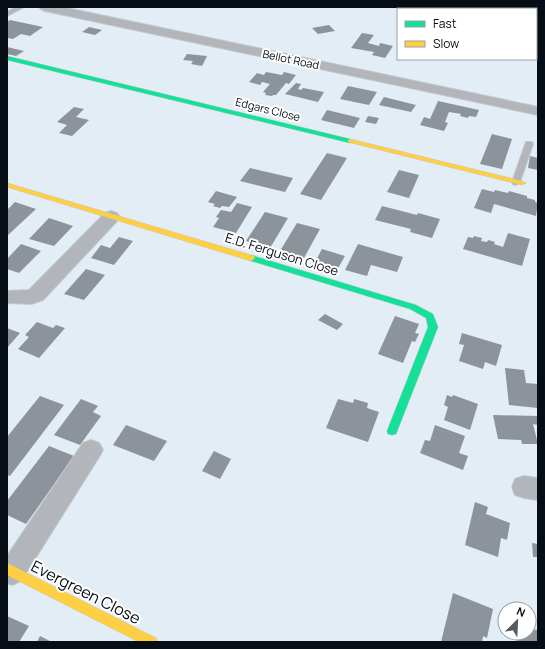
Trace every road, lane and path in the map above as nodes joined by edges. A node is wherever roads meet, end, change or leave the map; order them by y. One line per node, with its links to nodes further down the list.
1 (21, 7): 3 (lane)
2 (45, 7): 5 (street, Bellot Road)
3 (7, 14)
4 (7, 58): 7 (street, Edgars Close)
5 (538, 111)
6 (529, 144): 7 (lane)
7 (519, 182)
8 (9, 188): 9 (street, E.D. Ferguson Close)
9 (111, 216): 10 (street); 11 (street, E.D. Ferguson Close)
10 (12, 297)
11 (392, 431)
12 (91, 450): 13 (street)
13 (10, 571): 14 (street, Evergreen Close)
14 (152, 642)

